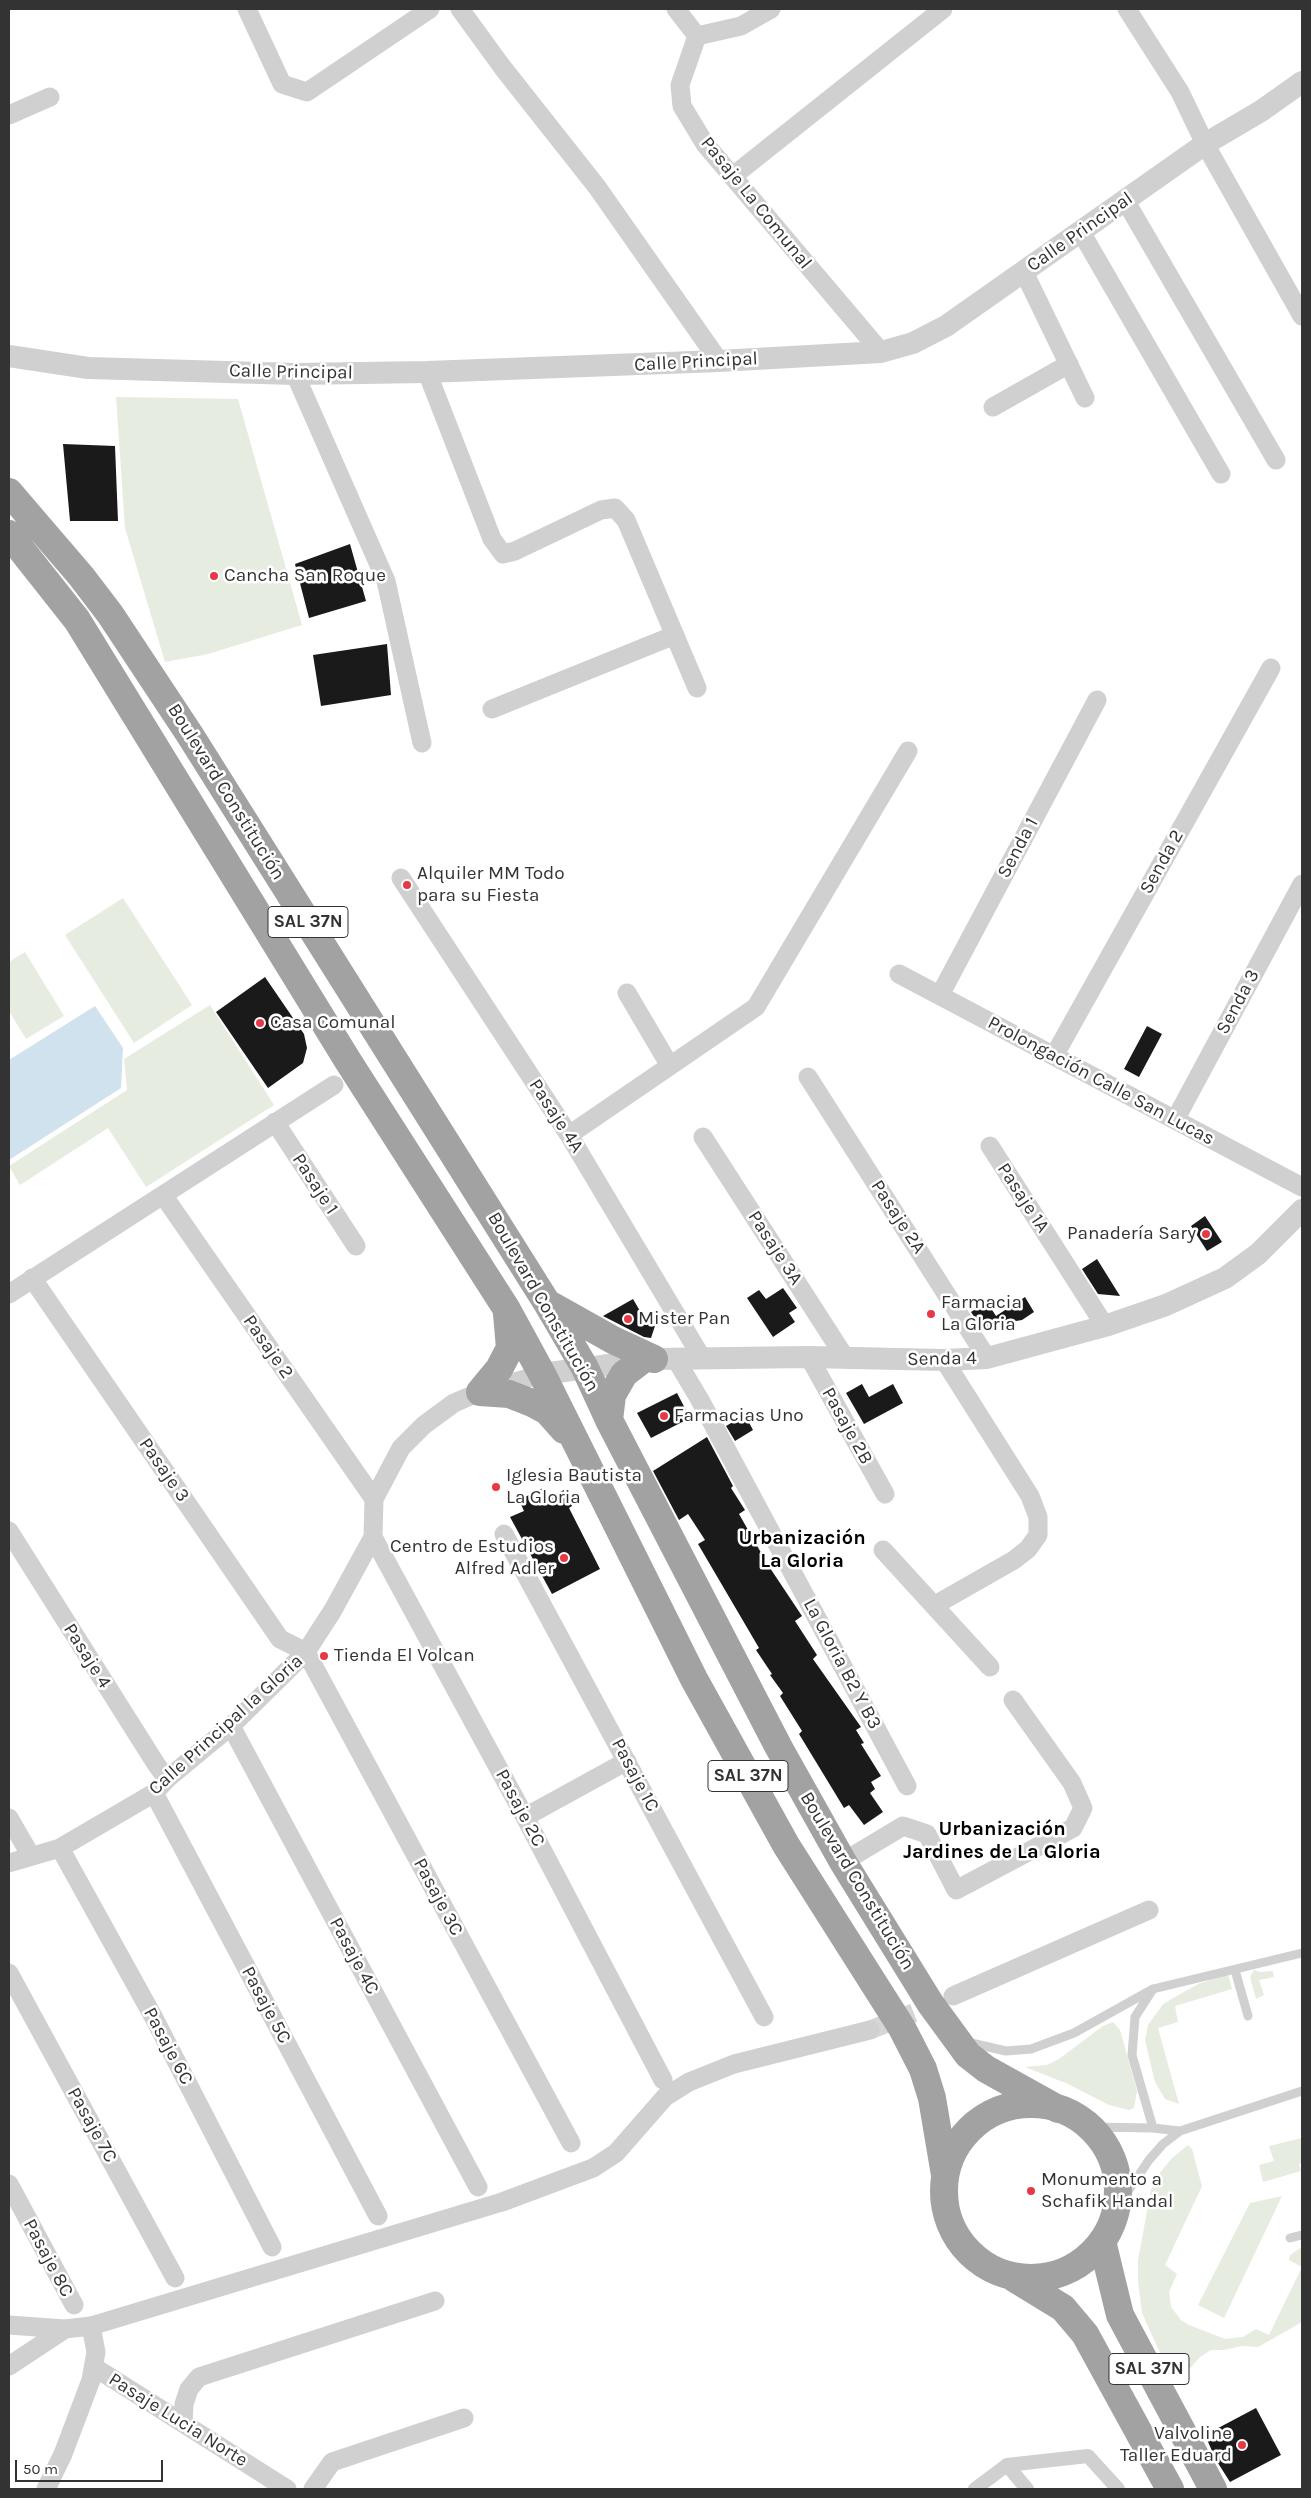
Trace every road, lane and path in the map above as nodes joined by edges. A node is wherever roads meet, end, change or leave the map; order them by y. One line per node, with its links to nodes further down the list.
1 (247, 9): 2 (street)
2 (430, 9)
3 (460, 9): 20 (street)
4 (676, 9): 8 (street)
5 (771, 9): 8 (street)
6 (943, 9): 13 (street)
7 (1127, 9): 12 (street)
8 (697, 36): 13 (street, Pasaje La Comunal)
9 (1302, 82): 12 (street, Calle Principal)
10 (50, 97): 11 (street)
11 (9, 115)
12 (1205, 144): 14 (street, Calle Principal); 17 (street)
13 (733, 176): 18 (street, Pasaje La Comunal)
14 (1125, 200): 15 (street, Calle Principal); 26 (street)
15 (1081, 232): 16 (street, Calle Principal); 27 (street)
16 (1024, 272): 18 (street, Calle Principal); 21 (street)
17 (1302, 316)
18 (881, 352): 20 (street, Calle Principal)
19 (9, 356): 23 (street, Calle Principal)
20 (719, 361): 22 (street, Calle Principal)
21 (1069, 364): 24 (street); 25 (street)
22 (427, 372): 23 (street, Calle Principal); 30 (street)
23 (296, 374): 35 (street)
24 (1085, 398)
25 (993, 406)
26 (1276, 460)
27 (1221, 474)
28 (9, 492): 57 (highway, Boulevard Constitución / SAL 37N)
29 (9, 534): 58 (highway, Boulevard Constitución / SAL 37N)
30 (675, 635): 32 (street); 34 (street)
31 (1270, 668): 42 (street, Senda 2)
32 (697, 688)
33 (1097, 700): 41 (street, Senda 1)
34 (492, 709)
35 (422, 743)
36 (908, 750): 43 (street)
37 (401, 878): 48 (street, Pasaje 4A)
38 (1302, 884): 46 (street, Senda 3)
39 (900, 974): 41 (street, Prolongación Calle San Lucas)
40 (627, 993): 43 (street)
41 (940, 995): 42 (street, Prolongación Calle San Lucas)
42 (1054, 1056): 46 (street, Prolongación Calle San Lucas)
43 (670, 1066): 48 (street)
44 (808, 1077): 62 (street, Pasaje 2A)
45 (334, 1084): 47 (street)
46 (1175, 1120): 51 (street, Prolongación Calle San Lucas)
47 (275, 1122): 52 (street); 54 (street, Pasaje 1)
48 (568, 1134): 61 (street, Pasaje 4A)
49 (704, 1137): 64 (street, Pasaje 3A)
50 (990, 1146): 59 (street, Pasaje 1A)
51 (1301, 1182)
52 (163, 1195): 55 (street); 72 (street, Pasaje 2)
53 (1302, 1210): 59 (street, Senda 4)
54 (356, 1246)
55 (32, 1278): 56 (street); 78 (street, Pasaje 3)
56 (9, 1294)
57 (547, 1303): 63 (highway); 66 (highway, Boulevard Constitución / SAL 37N)
58 (506, 1308): 67 (highway, Boulevard Constitución / SAL 37N); 68 (highway)
59 (1105, 1326): 62 (street, Senda 4)
60 (808, 1357): 61 (street, Senda 4); 64 (street, Senda 4); 71 (street, Pasaje 2B)
61 (702, 1358): 63 (street, Senda 4)
62 (987, 1358): 65 (street, Senda 4)
63 (657, 1359): 66 (street, Senda 4); 69 (highway); 84 (street, La Gloria B2 Y B3)
64 (846, 1359): 65 (street, Senda 4)
65 (944, 1360): 77 (street)
66 (585, 1368): 67 (street, Senda 4); 69 (highway, Boulevard Constitución / SAL 37N)
67 (542, 1374): 68 (street, Calle Principal la Gloria); 70 (highway, Boulevard Constitución / SAL 37N)
68 (480, 1392): 70 (highway); 72 (street, Calle Principal la Gloria)
69 (609, 1420): 90 (highway, Boulevard Constitución / SAL 37N)
70 (573, 1440): 109 (highway, Boulevard Constitución / SAL 37N)
71 (885, 1494)
72 (374, 1498): 75 (street, Calle Principal la Gloria)
73 (9, 1531): 83 (street, Pasaje 4)
74 (504, 1534): 82 (street, Pasaje 1C)
75 (374, 1537): 78 (street, Calle Principal la Gloria); 86 (street, Pasaje 2C)
76 (883, 1550): 77 (street)
77 (935, 1605): 79 (street)
78 (306, 1652): 81 (street, Calle Principal la Gloria); 108 (street, Pasaje 3C)
79 (990, 1667)
80 (1013, 1700): 90 (street)
81 (231, 1726): 83 (street, Calle Principal la Gloria); 111 (street, Pasaje 4C)
82 (627, 1761): 86 (street); 99 (street, Pasaje 1C)
83 (168, 1779): 85 (street, Calle Principal la Gloria)
84 (907, 1786)
85 (154, 1793): 88 (street, Calle Principal la Gloria); 113 (street, Pasaje 5C)
86 (525, 1817): 102 (street, Pasaje 2C)
87 (9, 1818): 89 (street)
88 (60, 1848): 89 (street, Calle Principal la Gloria); 117 (street, Pasaje 6C)
89 (31, 1856): 91 (street, Calle Principal la Gloria)
90 (843, 1862): 101 (highway, Boulevard Constitución / SAL 37N)
91 (9, 1863)
92 (1149, 1910): 97 (street)
93 (1302, 1953): 94 (lane)
94 (1235, 1970): 96 (lane); 98 (lane)
95 (9, 1972): 119 (street, Pasaje 7C)
96 (1153, 1989): 101 (lane); 106 (lane)
97 (953, 1996)
98 (1248, 2016)
99 (764, 2018)
100 (870, 2030): 123 (street)
101 (956, 2039): 104 (highway, Boulevard Constitución / SAL 37N)
102 (663, 2080)
103 (1302, 2091): 107 (lane)
104 (1058, 2108): 105 (highway, SAL 37N); 109 (highway, SAL 37N)
105 (1090, 2128): 106 (lane); 112 (highway, SAL 37N)
106 (1153, 2128): 107 (lane)
107 (1180, 2131): 112 (lane)
108 (571, 2143)
109 (945, 2176): 118 (highway, SAL 37N)
110 (9, 2184): 121 (street, Pasaje 8C)
111 (478, 2187)
112 (1116, 2209): 116 (highway, SAL 37N)
113 (378, 2216)
114 (1302, 2235): 115 (lane)
115 (1290, 2238)
116 (1102, 2241): 118 (highway, SAL 37N); 137 (highway, SAL 37N)
117 (272, 2247)
118 (1010, 2276): 136 (highway, SAL 37N)
119 (176, 2278)
120 (435, 2301): 128 (street)
121 (74, 2305)
122 (9, 2325): 124 (street)
123 (91, 2326): 124 (street); 126 (street)
124 (65, 2329): 125 (street)
125 (9, 2366)
126 (94, 2367): 128 (street, Pasaje Lucia Norte); 130 (street)
127 (464, 2418): 132 (street)
128 (183, 2423): 131 (street, Pasaje Lucia Norte)
129 (1007, 2465): 133 (street); 134 (street); 135 (street)
130 (46, 2489)
131 (287, 2489)
132 (313, 2489)
133 (976, 2489)
134 (1027, 2489)
135 (1118, 2489)
136 (1170, 2489)
137 (1213, 2489)

